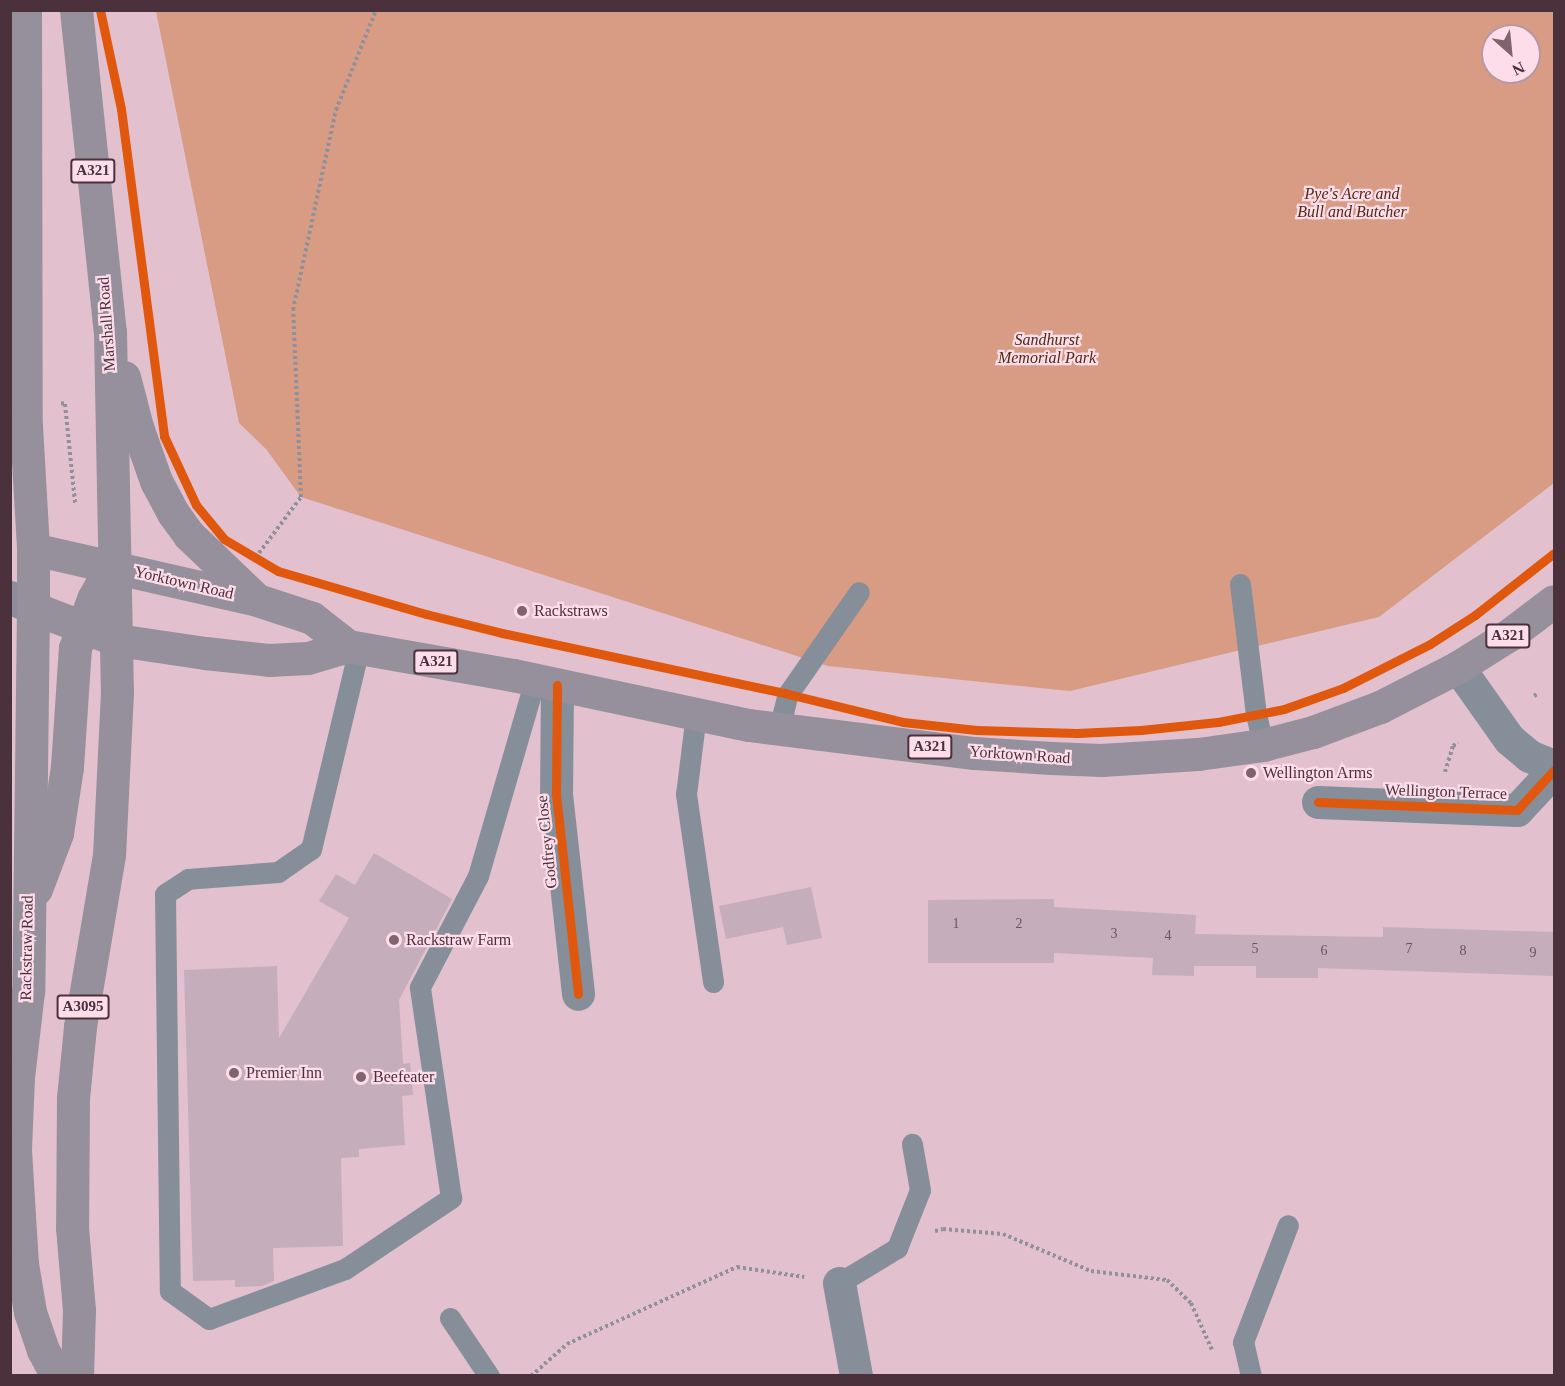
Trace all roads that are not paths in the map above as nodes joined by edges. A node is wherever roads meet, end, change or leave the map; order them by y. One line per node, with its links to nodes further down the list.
1 (25, 10): 4 (main road)
2 (76, 10): 3 (main road, Marshall Road / A321)
3 (110, 332): 5 (main road, Marshall Road / A321); 8 (main road)
4 (22, 546): 5 (main road, Yorktown Road / A321); 10 (main road, Rackstraw Road)
5 (116, 568): 8 (main road, Yorktown Road / A321); 11 (main road); 12 (main road, Marshall Road / A321)
6 (1240, 584): 18 (lane)
7 (859, 592): 17 (lane)
8 (257, 600): 13 (main road, Yorktown Road / A321)
9 (1554, 600): 14 (main road, Yorktown Road / A321)
10 (22, 602): 11 (main road, Yorktown Road / A321); 21 (main road, Rackstraw Road)
11 (81, 626): 12 (main road, Yorktown Road / A321); 21 (main road)
12 (117, 639): 13 (main road, Yorktown Road / A321); 29 (main road, A3095)
13 (354, 647): 15 (main road, Yorktown Road / A321); 15 (lane)
14 (1458, 667): 18 (main road, Yorktown Road / A321); 19 (street)
15 (546, 683): 16 (main road, Yorktown Road / A321); 23 (street, Godfrey Close)
16 (696, 714): 17 (main road, Yorktown Road / A321); 22 (lane)
17 (779, 729): 18 (main road, Yorktown Road / A321)
18 (1263, 745)
19 (1554, 768): 20 (street, Wellington Terrace)
20 (1318, 802)
21 (29, 906): 28 (main road, Rackstraw Road)
22 (713, 982)
23 (578, 994)
24 (912, 1144): 26 (lane)
25 (1288, 1225): 32 (lane)
26 (839, 1283): 31 (street)
27 (450, 1318): 30 (lane)
28 (57, 1376)
29 (77, 1376)
30 (489, 1376)
31 (856, 1376)
32 (1251, 1376)

